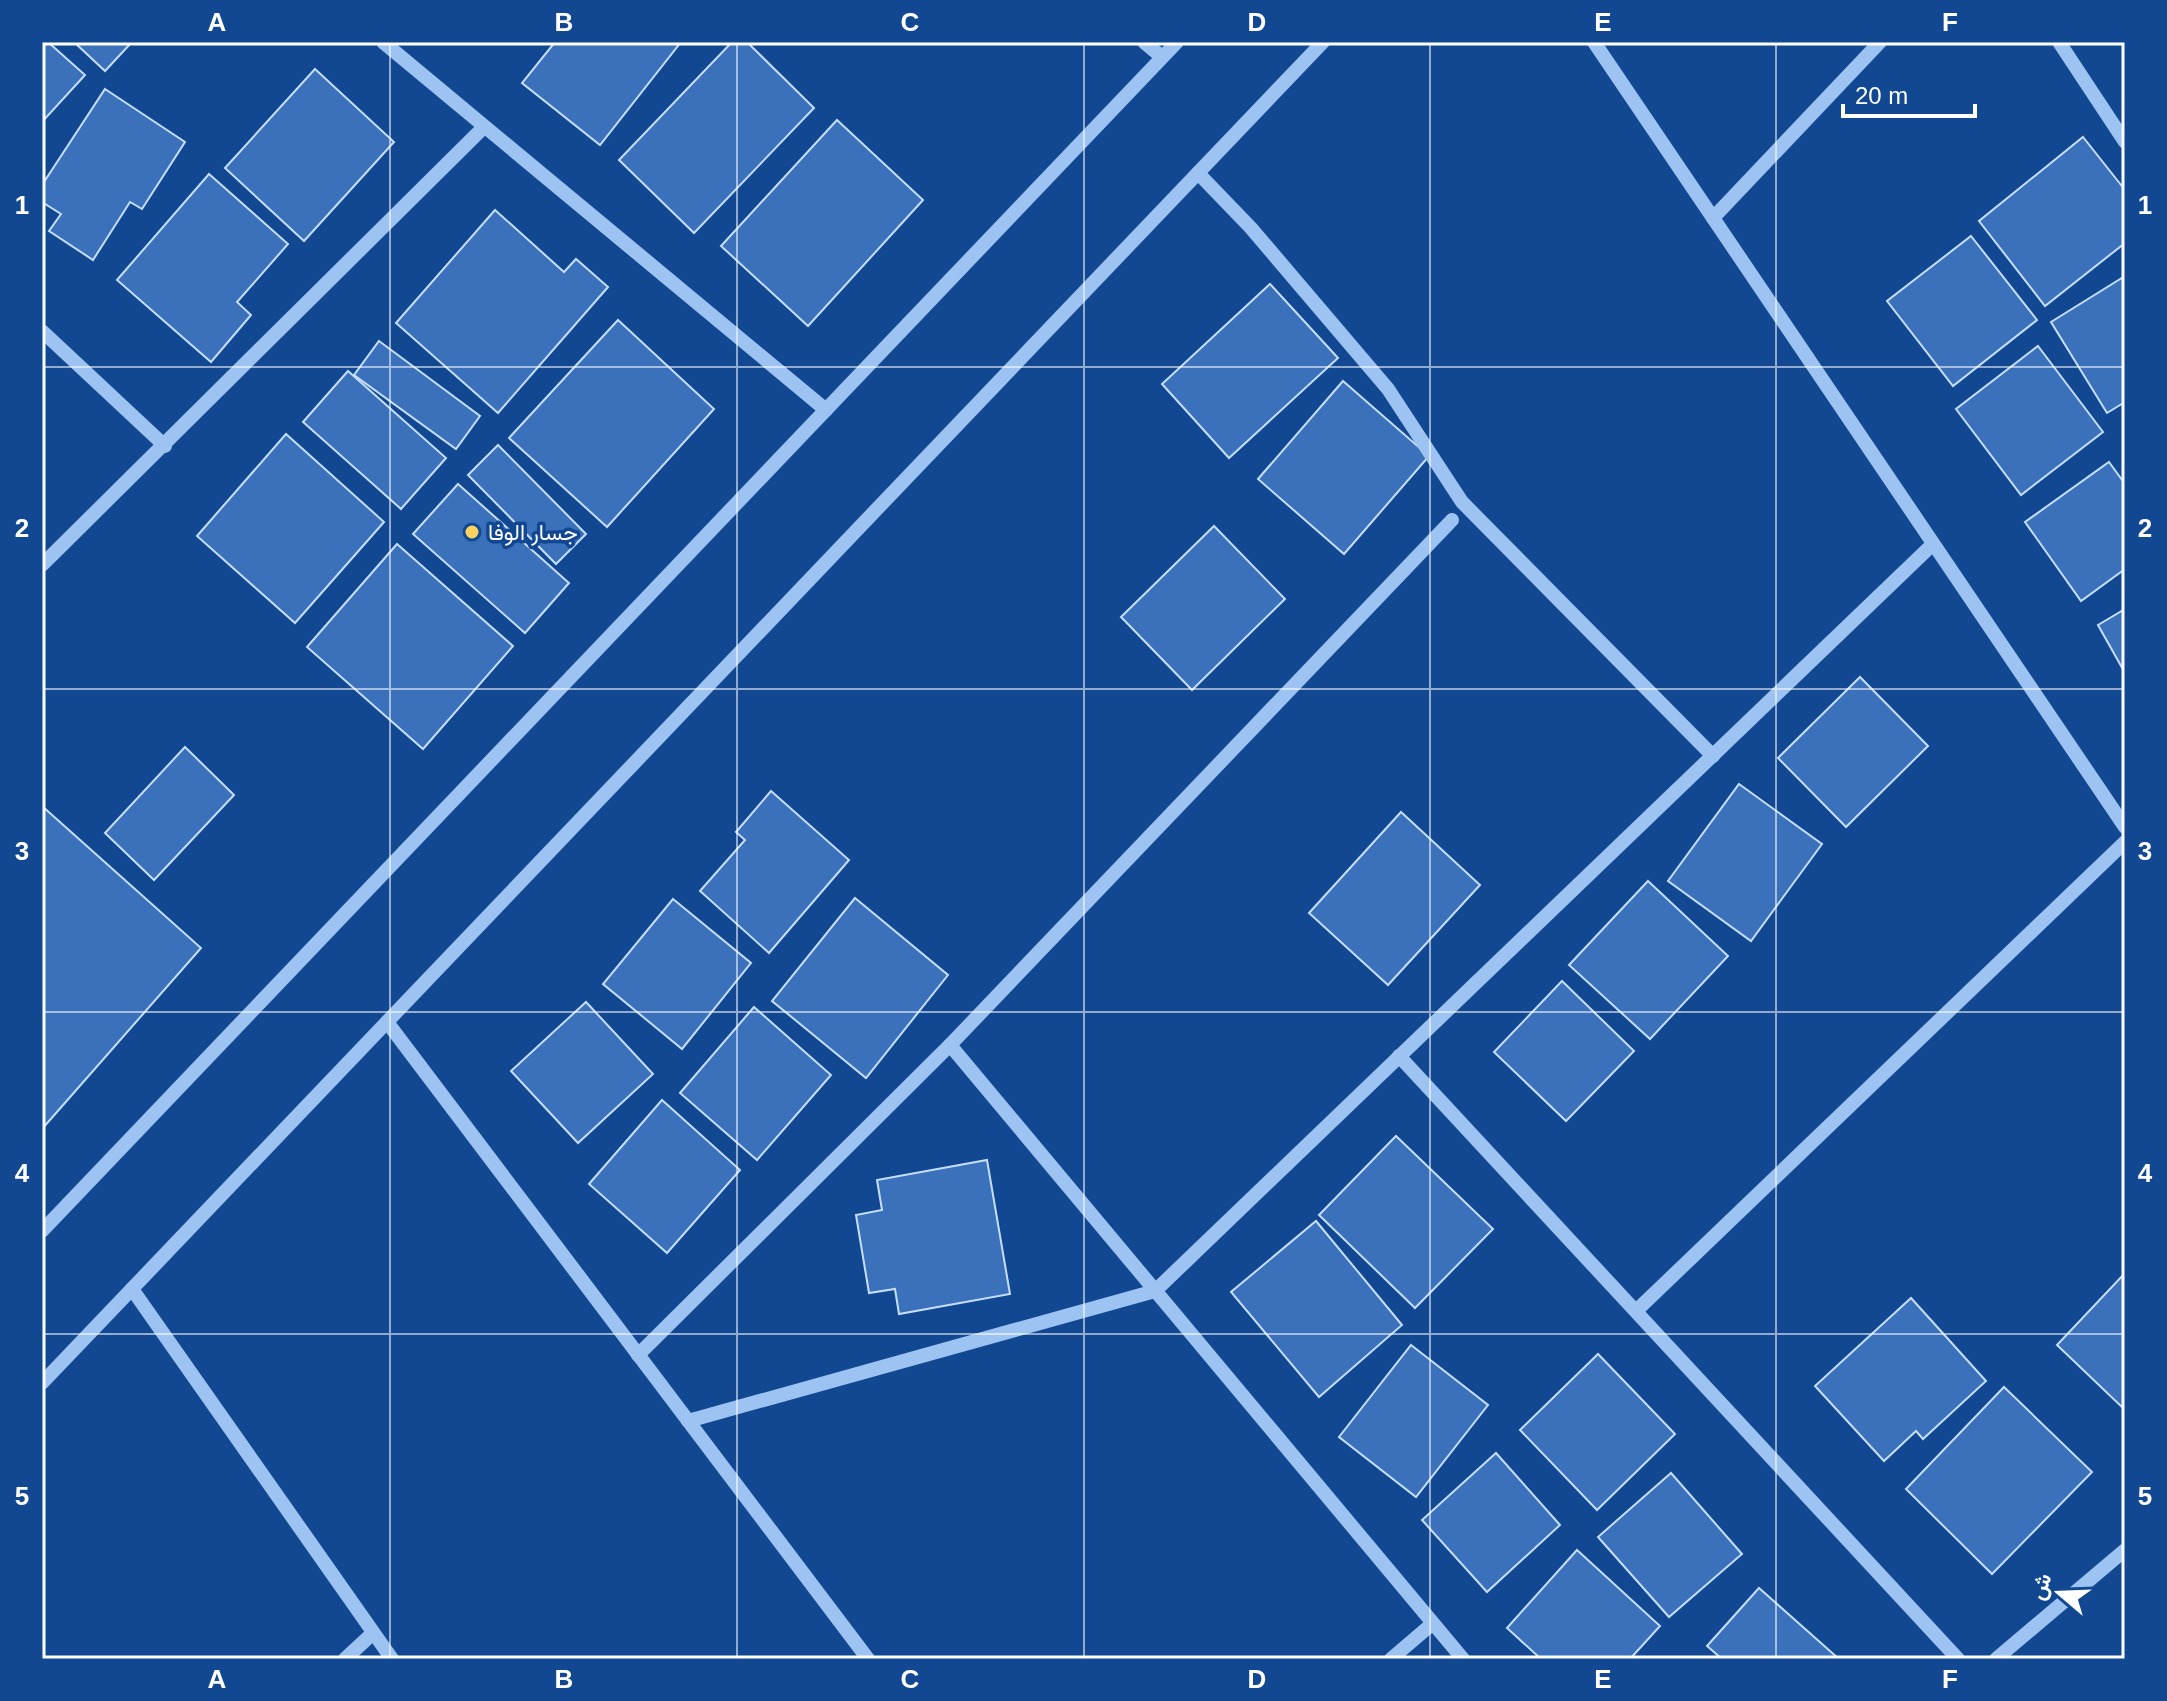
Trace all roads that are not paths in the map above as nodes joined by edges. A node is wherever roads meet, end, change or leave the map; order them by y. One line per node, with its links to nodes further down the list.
1 (383, 42): 9 (street)
2 (1144, 42): 8 (street)
3 (1177, 42): 8 (street)
4 (1323, 42): 11 (street)
5 (1594, 42): 12 (street)
6 (1880, 42): 12 (street)
7 (2059, 42): 10 (street)
8 (1162, 57): 14 (street)
9 (484, 127): 14 (street); 15 (street)
10 (2125, 142)
11 (1198, 173): 19 (street); 22 (street)
12 (1713, 218): 17 (street)
13 (42, 331): 15 (street)
14 (826, 410): 25 (street)
15 (165, 446): 18 (street)
16 (1452, 520): 23 (street)
17 (1933, 544): 19 (street); 20 (street)
18 (42, 565)
19 (1713, 756): 24 (street)
20 (2125, 827)
21 (2125, 842): 28 (street)
22 (387, 1022): 26 (street); 29 (street)
23 (950, 1045): 27 (street); 29 (street)
24 (1399, 1056): 27 (street); 28 (street)
25 (42, 1231)
26 (132, 1289): 30 (street); 34 (street)
27 (1155, 1291): 31 (street); 33 (street)
28 (1636, 1311): 40 (street)
29 (638, 1355): 31 (street)
30 (42, 1383)
31 (688, 1421): 37 (street)
32 (2125, 1550): 41 (street)
33 (1432, 1624): 38 (street); 39 (street)
34 (373, 1633): 35 (street); 36 (street)
35 (345, 1659)
36 (392, 1659)
37 (868, 1659)
38 (1391, 1659)
39 (1463, 1659)
40 (1958, 1659)
41 (1996, 1659)

